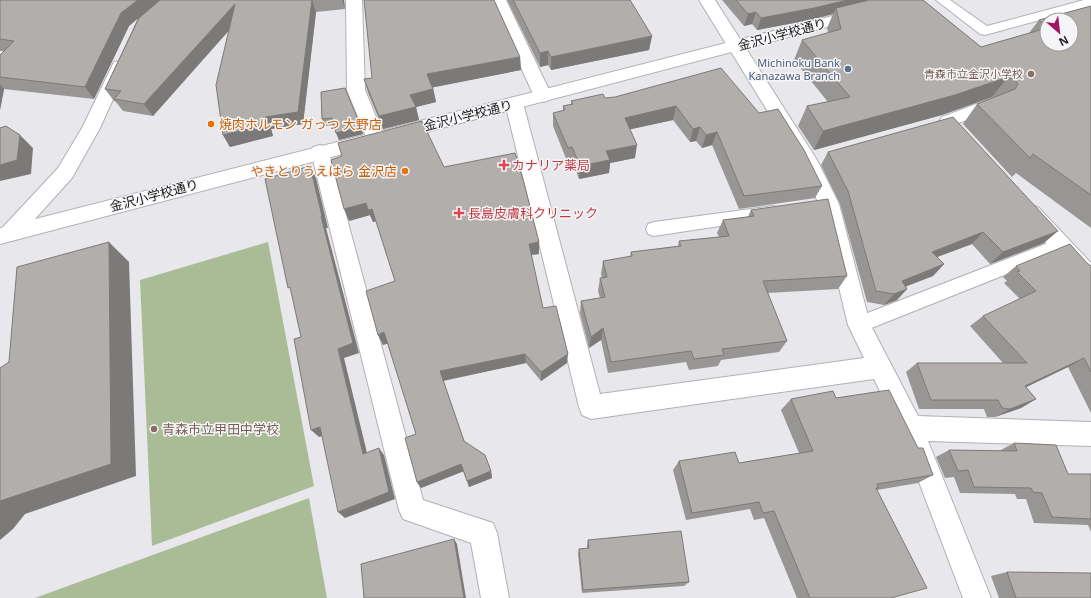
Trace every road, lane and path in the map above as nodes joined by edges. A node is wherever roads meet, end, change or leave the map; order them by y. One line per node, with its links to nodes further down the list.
1 (354, 0): 13 (street)
2 (498, 0): 9 (street)
3 (707, 0): 7 (street)
4 (913, 0): 7 (street, 金沢小学校通り)
5 (942, 0): 6 (lane)
6 (1091, 2)
7 (737, 46): 9 (street, 金沢小学校通り); 21 (street)
8 (128, 49): 18 (street)
9 (543, 96): 10 (street, 金沢小学校通り)
10 (514, 103): 13 (street, 金沢小学校通り); 22 (street)
11 (992, 104): 12 (street)
12 (947, 126)
13 (376, 139): 14 (street, 金沢小学校通り)
14 (320, 152): 18 (street, 金沢小学校通り); 25 (street)
15 (1018, 198): 19 (street)
16 (791, 210): 17 (lane)
17 (654, 229)
18 (5, 235)
19 (1061, 245): 20 (street); 21 (lane)
20 (1091, 274)
21 (859, 325): 22 (street)
22 (880, 366): 23 (street)
23 (911, 428): 24 (street); 26 (street)
24 (1091, 434)
25 (496, 598)
26 (977, 598)

